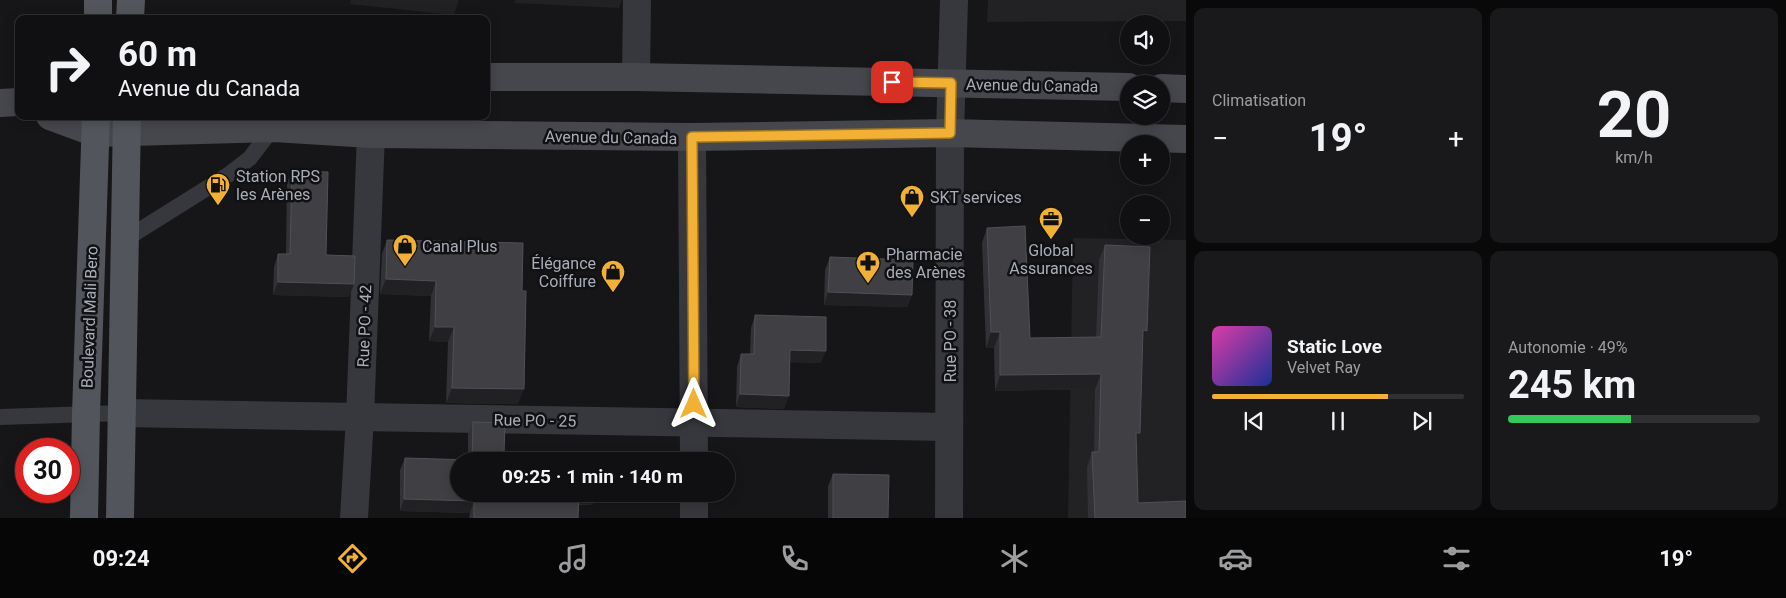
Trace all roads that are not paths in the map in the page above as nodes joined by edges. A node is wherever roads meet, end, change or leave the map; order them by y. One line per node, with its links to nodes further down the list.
1 (98, 0): 5 (main road)
2 (131, 0): 6 (main road)
3 (637, 0): 8 (street)
4 (954, 0): 9 (street, Rue PO - 38)
5 (98, 15)
6 (130, 15)
7 (490, 77): 8 (street, Avenue du Canada)
8 (636, 77): 9 (street, Avenue du Canada)
9 (951, 83): 10 (street, Avenue du Canada); 17 (street, Rue PO - 38)
10 (1120, 87)
11 (1170, 88): 12 (street)
12 (1186, 88)
13 (70, 120): 15 (street, Avenue du Canada)
14 (276, 122): 16 (street, Avenue du Canada); 18 (street, Avenue du Canada); 21 (lane)
15 (96, 125): 16 (street, Avenue du Canada); 23 (main road, Boulevard Mali Bero)
16 (127, 125): 21 (main road, Boulevard Mali Bero)
17 (950, 133): 19 (street, Avenue du Canada); 20 (street, Avenue du Canada); 27 (street, Rue PO - 38)
18 (371, 134): 19 (street, Avenue du Canada); 25 (street, Rue PO - 42)
19 (692, 137): 26 (street)
20 (1186, 139)
21 (124, 240): 22 (main road, Boulevard Mali Bero)
22 (122, 413): 23 (lane); 25 (street, Rue PO - 25); 31 (main road, Boulevard Mali Bero)
23 (86, 414): 24 (lane); 30 (main road, Boulevard Mali Bero)
24 (0, 417)
25 (360, 417): 26 (street, Rue PO - 25); 32 (street, Rue PO - 42)
26 (694, 423): 27 (street, Rue PO - 25); 28 (street)
27 (949, 427): 34 (street, Rue PO - 38)
28 (694, 452)
29 (694, 502): 33 (street)
30 (84, 518)
31 (120, 518)
32 (354, 518)
33 (694, 518)
34 (949, 518)

